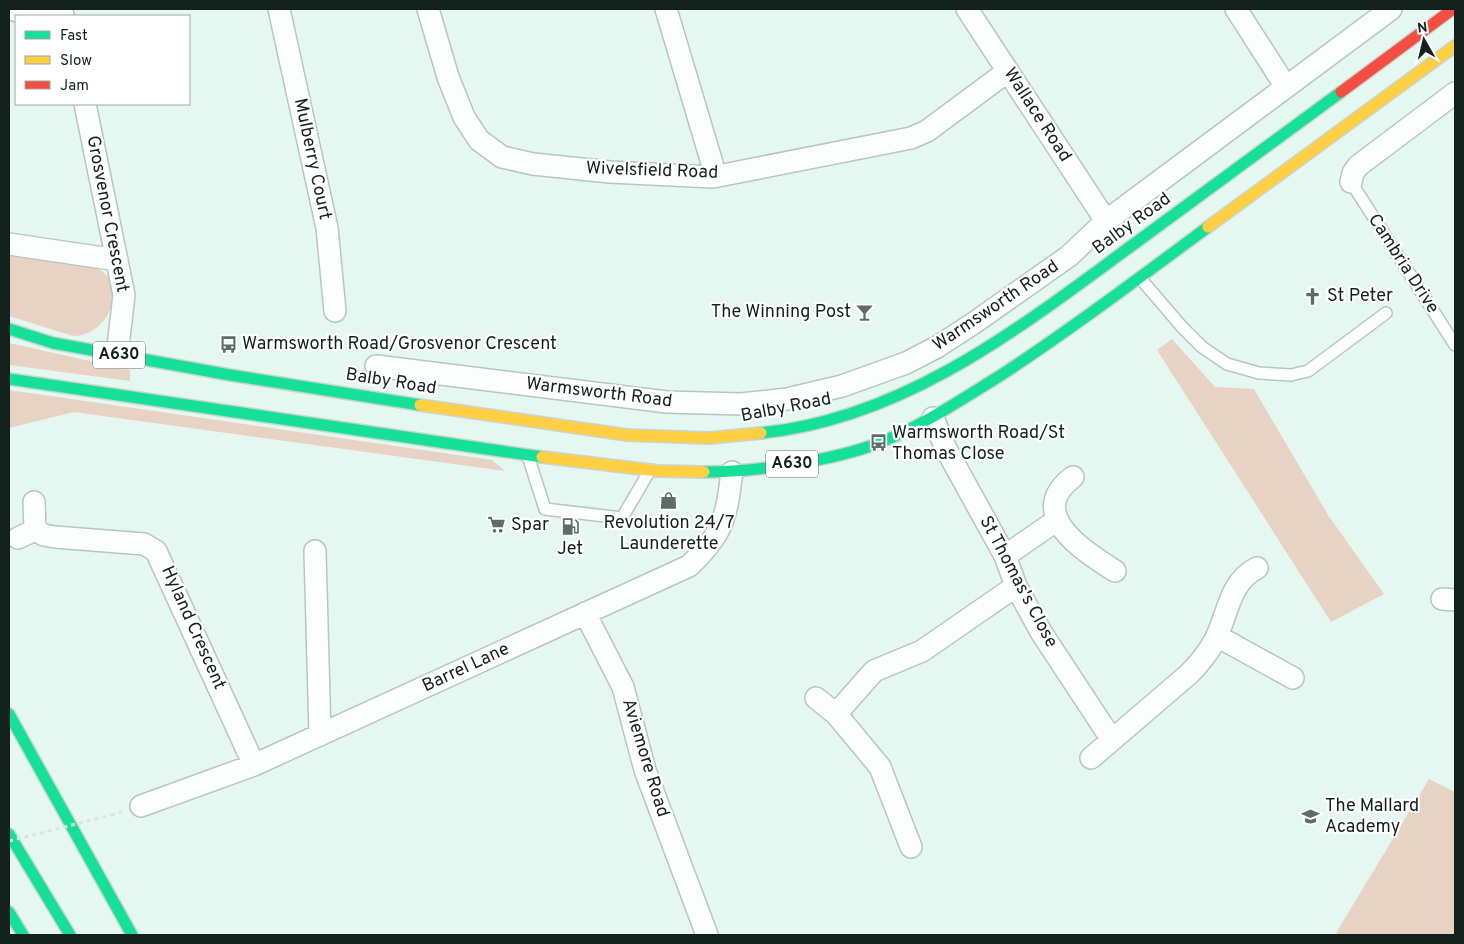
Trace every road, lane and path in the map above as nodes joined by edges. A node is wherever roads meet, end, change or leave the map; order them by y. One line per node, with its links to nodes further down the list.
1 (11, 9): 10 (street)
2 (279, 9): 23 (street, Mulberry Court)
3 (428, 9): 17 (street, Wivelsfield Road)
4 (666, 9): 17 (street)
5 (967, 9): 13 (street, Wallace Road)
6 (1236, 9): 14 (street)
7 (1391, 9): 14 (street, Warmsworth Road)
8 (1453, 9): 27 (main road, Balby Road / A630)
9 (62, 13): 11 (street)
10 (31, 15)
11 (49, 15)
12 (1455, 46): 22 (main road, A630)
13 (1008, 71): 17 (street, Wivelsfield Road); 19 (street, Wallace Road)
14 (1286, 88): 19 (street, Warmsworth Road)
15 (1455, 93): 18 (street)
16 (85, 105): 21 (street, Grosvenor Crescent)
17 (713, 176)
18 (1350, 182): 26 (lane, Cambria Drive)
19 (1106, 220): 28 (street, Warmsworth Road)
20 (9, 244): 21 (street)
21 (117, 260): 27 (street, Grosvenor Crescent)
22 (1140, 278): 24 (lane); 30 (main road, A630)
23 (335, 311)
24 (1386, 313)
25 (9, 329): 27 (main road, Balby Road / A630)
26 (1455, 345)
27 (117, 355)
28 (376, 366)
29 (9, 379): 31 (main road, A630)
30 (934, 418): 33 (main road, A630); 38 (street, St Thomas's Close)
31 (528, 454): 32 (main road, A630); 32 (lane)
32 (650, 470): 33 (main road, A630)
33 (732, 472): 42 (street, Barrel Lane)
34 (1073, 477): 36 (street)
35 (34, 502): 51 (street, Hyland Crescent)
36 (1056, 520): 38 (street); 40 (street)
37 (315, 551): 48 (street)
38 (1005, 556): 41 (street, St Thomas's Close)
39 (1257, 568): 43 (street)
40 (1115, 571)
41 (1016, 586): 47 (street); 49 (street, St Thomas's Close)
42 (585, 613): 48 (street, Barrel Lane); 61 (street, Aviemore Road)
43 (1217, 636): 44 (street); 49 (street)
44 (1293, 678)
45 (816, 698): 47 (street)
46 (9, 714): 60 (main road)
47 (836, 714): 56 (street)
48 (320, 735): 51 (street, Barrel Lane)
49 (1112, 740): 50 (street)
50 (1091, 758)
51 (254, 765): 52 (street, Barrel Lane)
52 (142, 806)
53 (111, 815): 55 (path, bridge)
54 (9, 834): 59 (main road)
55 (9, 841)
56 (911, 848)
57 (9, 912): 58 (main road)
58 (23, 935)
59 (70, 935)
60 (132, 935)
61 (707, 935)

